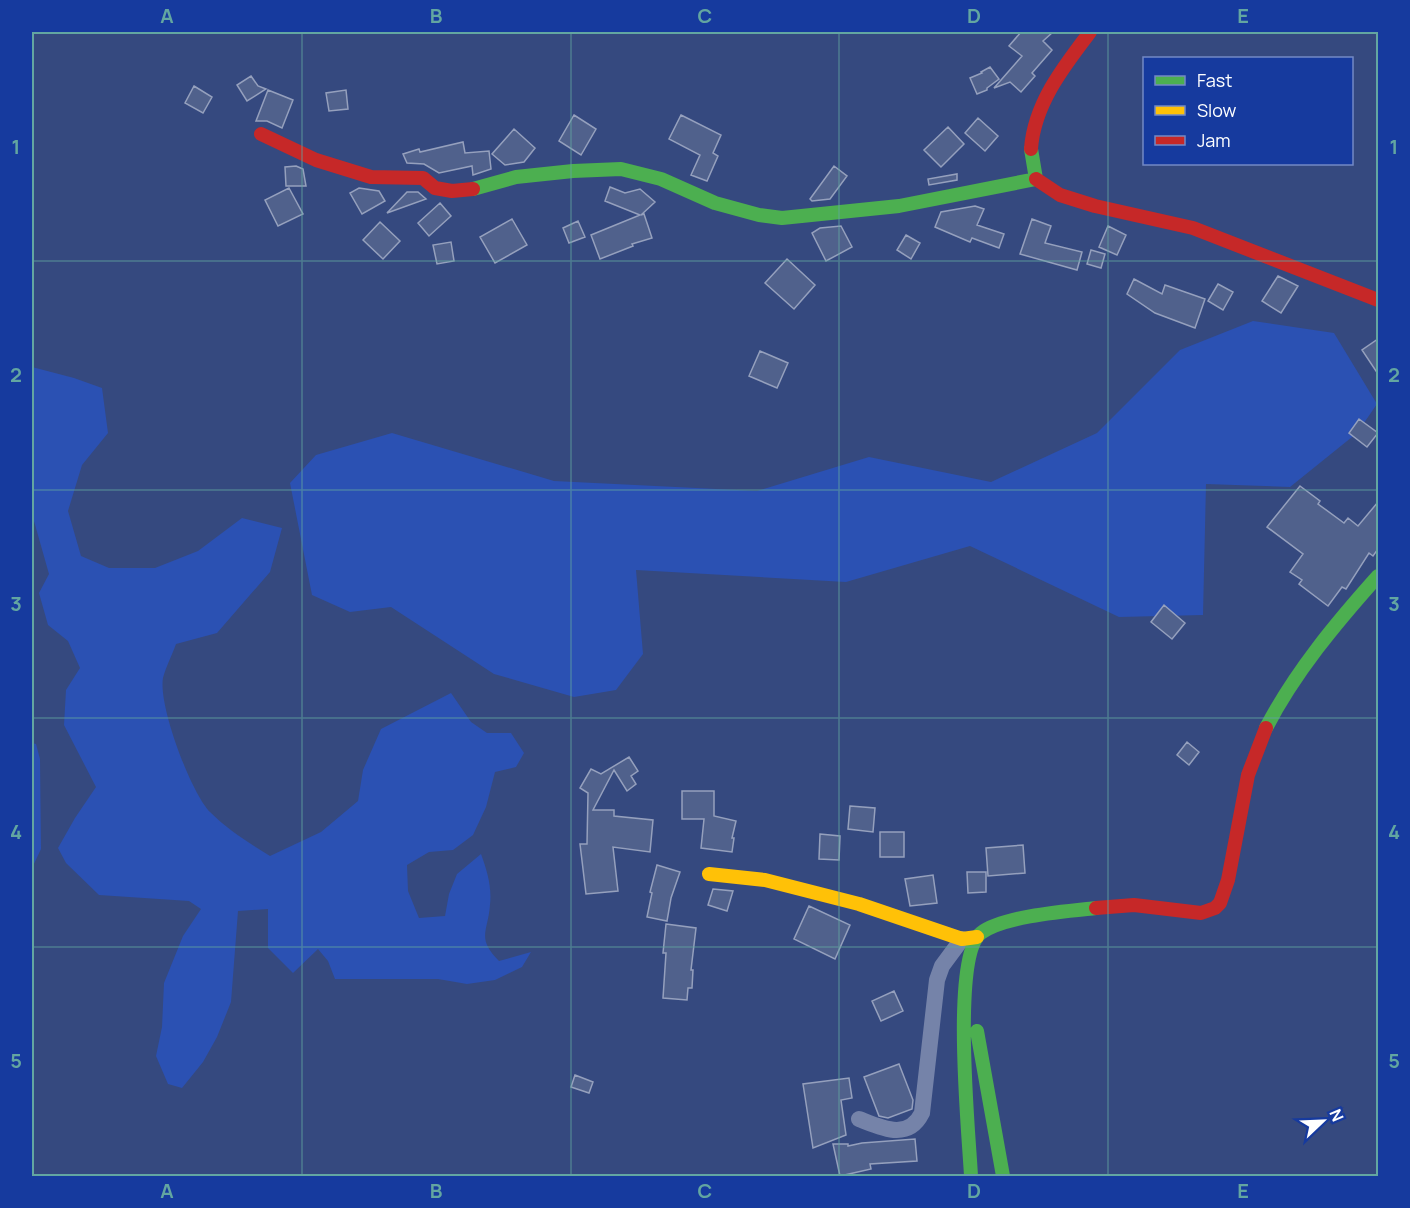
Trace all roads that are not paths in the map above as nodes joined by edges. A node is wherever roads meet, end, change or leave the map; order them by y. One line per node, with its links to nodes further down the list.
1 (1090, 32): 3 (street)
2 (261, 134): 3 (street)
3 (1036, 179): 4 (street)
4 (1378, 300)
5 (1378, 576): 7 (street)
6 (709, 874): 7 (street)
7 (969, 938): 8 (street); 9 (street)
8 (966, 976): 10 (street); 11 (street)
9 (859, 1119)
10 (970, 1176)
11 (1003, 1176)

